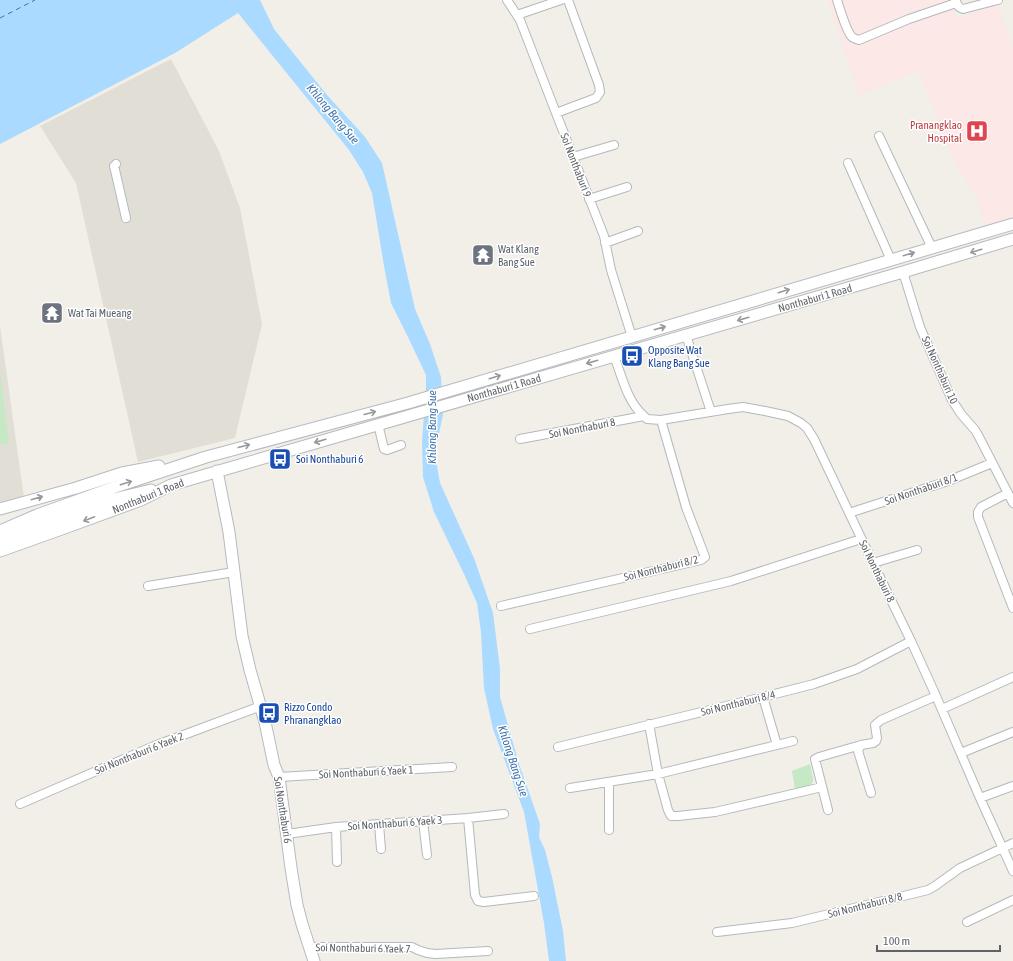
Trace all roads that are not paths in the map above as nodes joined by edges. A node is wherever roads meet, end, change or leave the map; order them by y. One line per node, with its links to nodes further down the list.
1 (507, 0): 7 (street, Soi Nonthaburi 9)
2 (560, 0): 7 (street)
3 (568, 0): 8 (street)
4 (837, 0): 6 (street)
5 (998, 0): 6 (street)
6 (955, 2)
7 (517, 14): 8 (street, Soi Nonthaburi 9)
8 (556, 113): 11 (street, Soi Nonthaburi 9)
9 (879, 136): 21 (street)
10 (614, 145): 11 (street)
11 (573, 157): 15 (street, Soi Nonthaburi 9)
12 (848, 163): 22 (street)
13 (116, 164): 16 (street)
14 (627, 187): 15 (street)
15 (589, 199): 20 (street, Soi Nonthaburi 9)
16 (126, 218)
17 (1013, 224): 21 (main road, Nonthaburi 1 Road)
18 (638, 231): 20 (street)
19 (1013, 239): 23 (main road, Nonthaburi 1 Road, one-way to 23)
20 (605, 243): 25 (street, Soi Nonthaburi 9)
21 (932, 248): 22 (main road, Nonthaburi 1 Road, one-way to 21)
22 (891, 260): 25 (main road, Nonthaburi 1 Road, one-way to 22)
23 (903, 272): 24 (main road, Nonthaburi 1 Road, one-way to 24); 34 (street, Soi Nonthaburi 10)
24 (686, 335): 26 (main road, Nonthaburi 1 Road); 27 (street)
25 (632, 337): 33 (main road, Nonthaburi 1 Road, one-way to 25)
26 (614, 356): 28 (street); 30 (main road, Nonthaburi 1 Road, one-way to 30)
27 (710, 412): 29 (street, Soi Nonthaburi 8); 40 (street, Soi Nonthaburi 8)
28 (644, 416): 29 (street, Soi Nonthaburi 8); 31 (street, Soi Nonthaburi 8)
29 (661, 420): 51 (street, Soi Nonthaburi 8/2)
30 (378, 424): 32 (street); 35 (main road, Nonthaburi 1 Road, one-way to 35)
31 (520, 440)
32 (401, 445)
33 (206, 457): 39 (main road, one-way to 33); 41 (main road, Nonthaburi 1 Road, one-way to 33)
34 (992, 463): 37 (street, Soi Nonthaburi 10); 40 (street, Soi Nonthaburi 8/1)
35 (217, 471): 36 (main road, Nonthaburi 1 Road); 49 (main road, Soi Nonthaburi 6)
36 (171, 485): 45 (main road); 47 (main road, Nonthaburi 1 Road, one-way to 47)
37 (1008, 494): 38 (street, Soi Nonthaburi 10); 52 (street)
38 (1013, 503)
39 (0, 509)
40 (849, 513): 44 (street, Soi Nonthaburi 8)
41 (37, 515): 42 (main road); 43 (main road, Nonthaburi 1 Road)
42 (0, 522)
43 (0, 530)
44 (861, 539): 48 (street, Soi Nonthaburi 8); 53 (street)
45 (0, 540)
46 (917, 550): 48 (street)
47 (0, 551)
48 (872, 563): 54 (street, Soi Nonthaburi 8)
49 (234, 572): 50 (street); 58 (main road, Soi Nonthaburi 6)
50 (148, 586)
51 (501, 606)
52 (1013, 608)
53 (530, 629)
54 (911, 641): 56 (street, Soi Nonthaburi 8); 57 (street, Soi Nonthaburi 8/4)
55 (1013, 677): 59 (street)
56 (936, 696): 59 (street, Soi Nonthaburi 8); 64 (street)
57 (763, 697): 60 (street, Soi Nonthaburi 8/4); 63 (street)
58 (261, 706): 69 (main road, Soi Nonthaburi 6); 76 (street, Soi Nonthaburi 6 Yaek 2)
59 (942, 709): 66 (street, Soi Nonthaburi 8)
60 (649, 724): 65 (street, Soi Nonthaburi 8/4); 68 (street)
61 (1013, 732): 66 (street)
62 (793, 741): 63 (street)
63 (777, 745): 68 (street)
64 (861, 745): 72 (street); 74 (street)
65 (558, 747)
66 (961, 754): 75 (street, Soi Nonthaburi 8)
67 (452, 767): 69 (street, Soi Nonthaburi 6 Yaek 1)
68 (658, 774): 70 (street); 72 (street)
69 (279, 776): 84 (main road, Soi Nonthaburi 6)
70 (609, 782): 73 (street); 83 (street)
71 (1013, 786): 75 (street)
72 (822, 787): 77 (street)
73 (570, 788)
74 (871, 793)
75 (980, 798): 86 (street, Soi Nonthaburi 8)
76 (20, 804)
77 (828, 810)
78 (504, 814): 79 (street, Soi Nonthaburi 6 Yaek 3)
79 (468, 818): 80 (street, Soi Nonthaburi 6 Yaek 3); 91 (street)
80 (423, 821): 81 (street, Soi Nonthaburi 6 Yaek 3); 88 (street)
81 (379, 824): 82 (street, Soi Nonthaburi 6 Yaek 3); 87 (street)
82 (336, 827): 84 (street, Soi Nonthaburi 6 Yaek 3); 89 (street)
83 (609, 830)
84 (287, 834): 95 (main road, Soi Nonthaburi 6)
85 (1013, 843): 86 (street, Soi Nonthaburi 8/8)
86 (1002, 848): 90 (street, Soi Nonthaburi 8); 94 (street, Soi Nonthaburi 8/8)
87 (381, 849)
88 (427, 855)
89 (337, 862)
90 (1013, 871)
91 (534, 896)
92 (1013, 900): 93 (street)
93 (967, 922)
94 (717, 932)
95 (309, 947): 96 (street, Soi Nonthaburi 6 Yaek 7); 97 (main road, Soi Nonthaburi 6)
96 (488, 951)
97 (314, 961)

